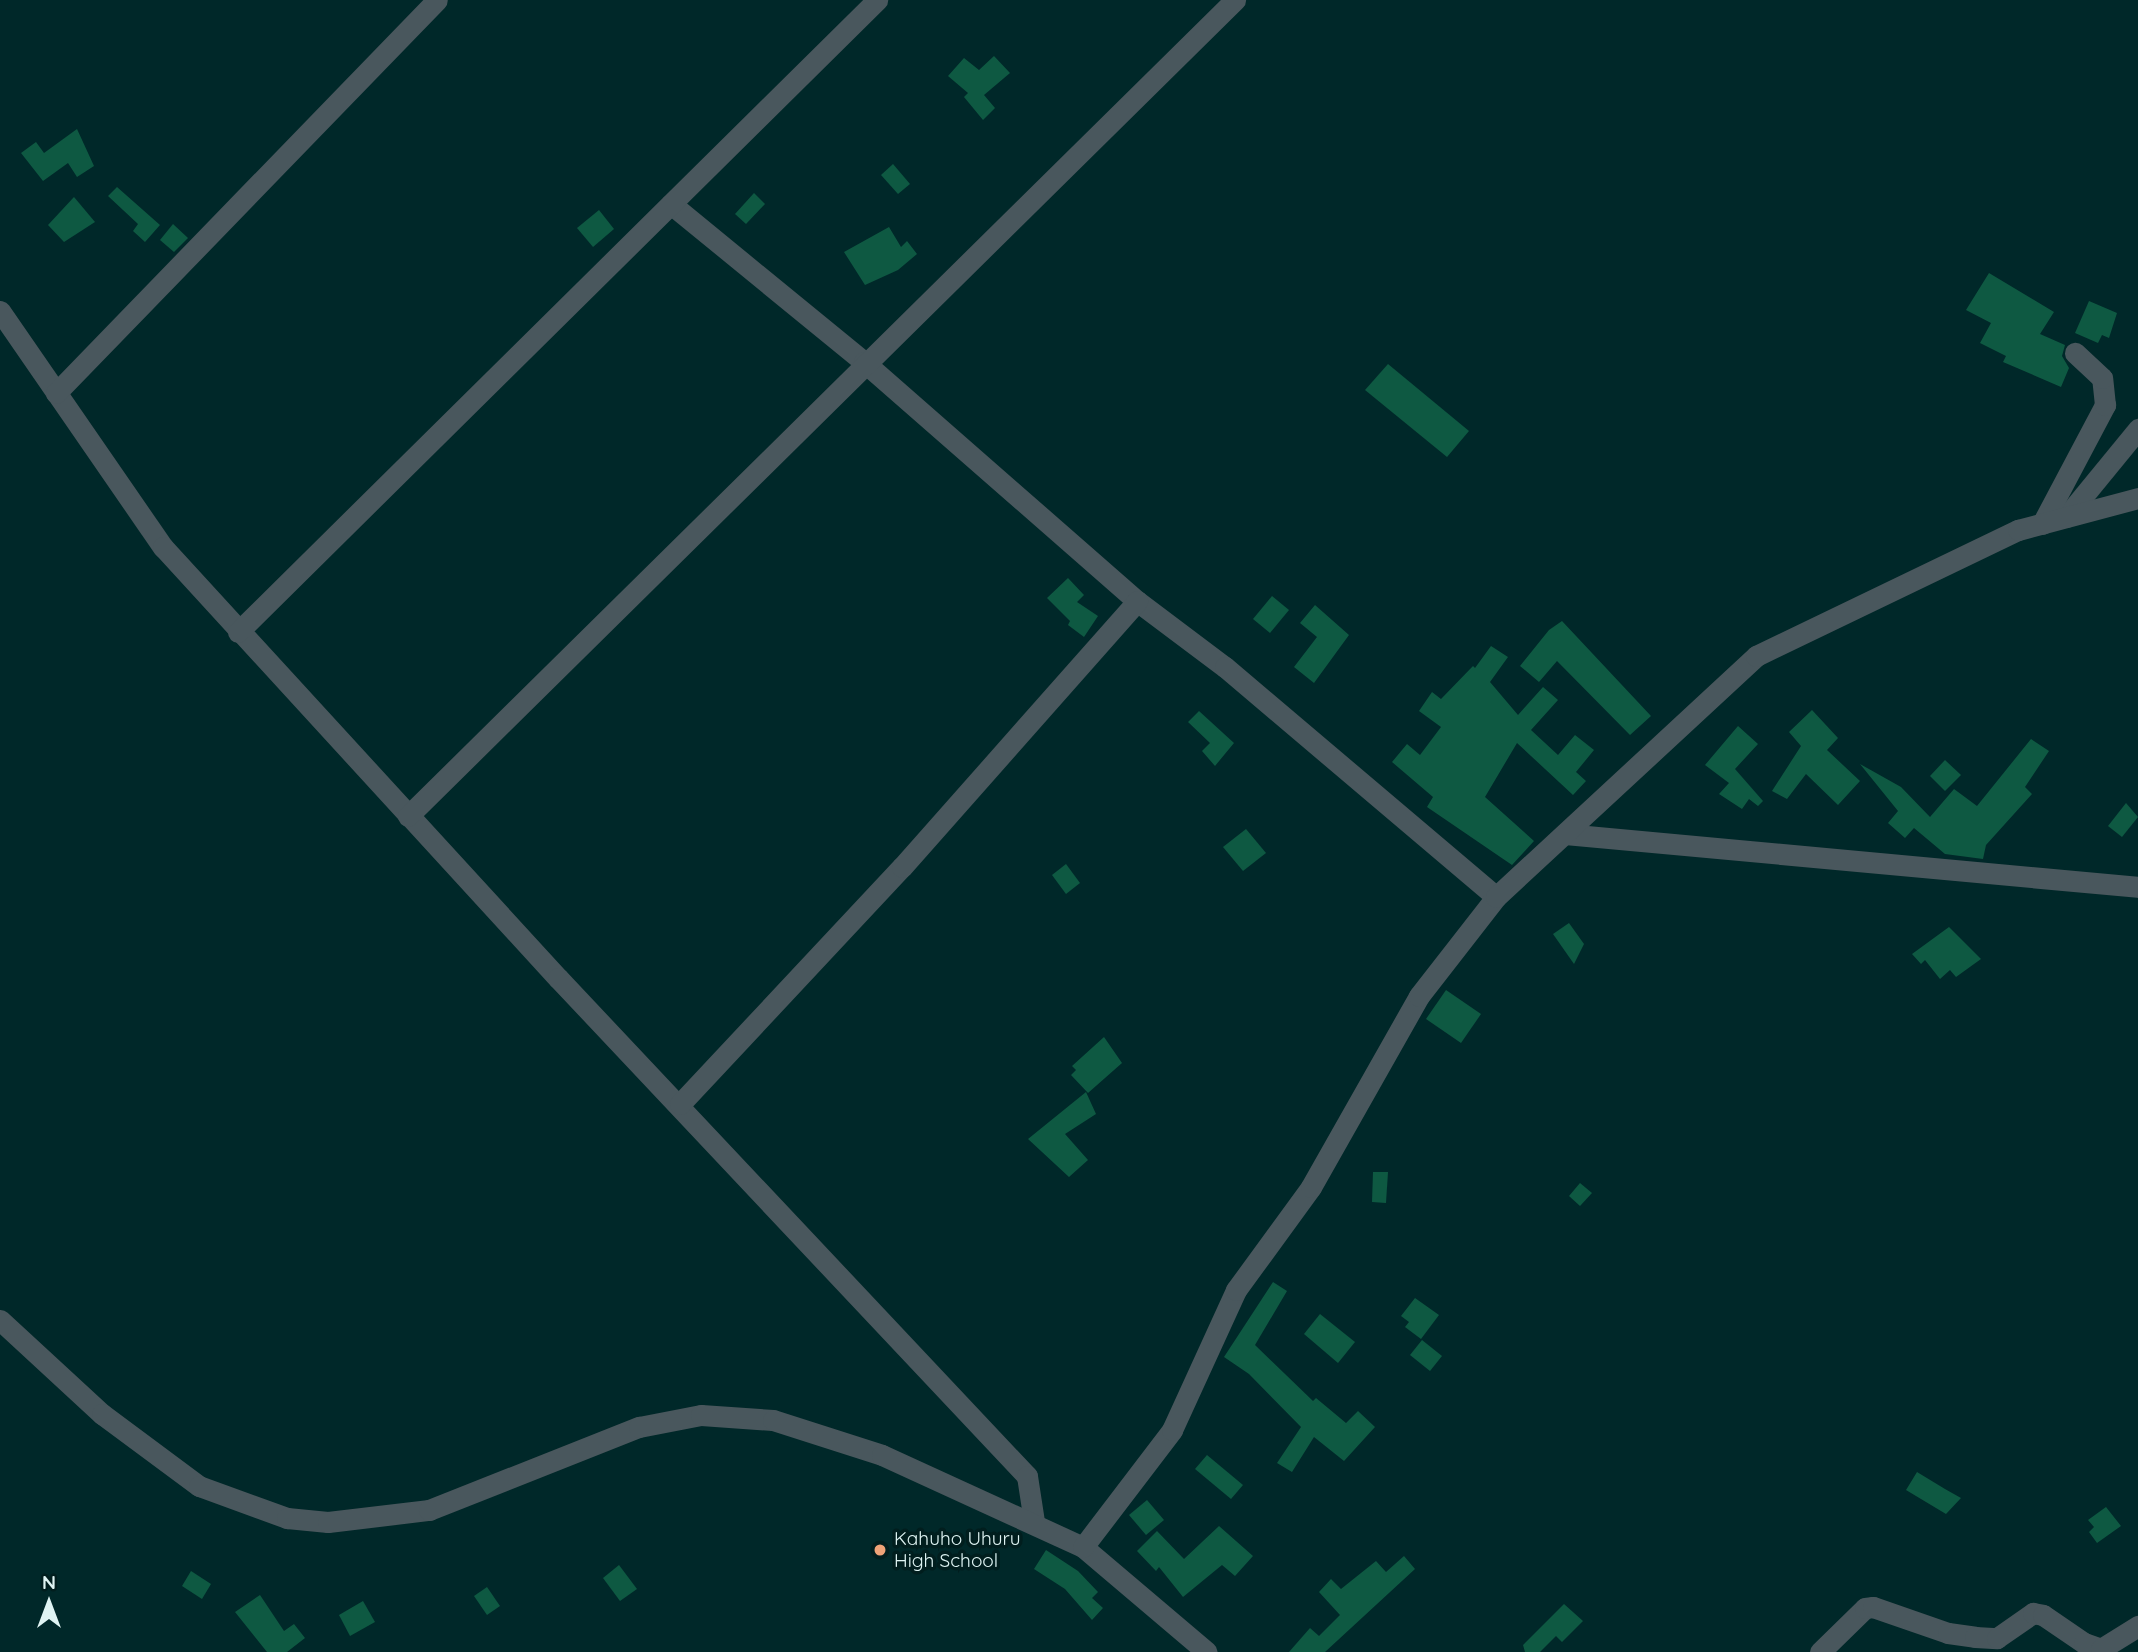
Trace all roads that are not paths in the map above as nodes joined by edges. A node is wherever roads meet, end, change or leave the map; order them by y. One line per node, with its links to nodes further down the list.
1 (437, 0): 8 (street)
2 (877, 0): 4 (street)
3 (1234, 0): 7 (street)
4 (671, 204): 7 (street); 14 (street)
5 (0, 311): 8 (street)
6 (2075, 353): 12 (street)
7 (864, 362): 13 (street); 15 (street)
8 (57, 393): 14 (street)
9 (2138, 429): 11 (street)
10 (2138, 498): 11 (street)
11 (2066, 517): 12 (street)
12 (2042, 524): 16 (street)
13 (1137, 601): 18 (street); 19 (street)
14 (238, 632): 15 (street)
15 (408, 816): 19 (street)
16 (1565, 834): 17 (street); 18 (street)
17 (2138, 887)
18 (1496, 897): 22 (street)
19 (680, 1104): 21 (street)
20 (0, 1320): 21 (street)
21 (1034, 1522): 22 (street)
22 (1083, 1546): 24 (street)
23 (2138, 1626): 25 (street)
24 (1207, 1652)
25 (1820, 1652)

